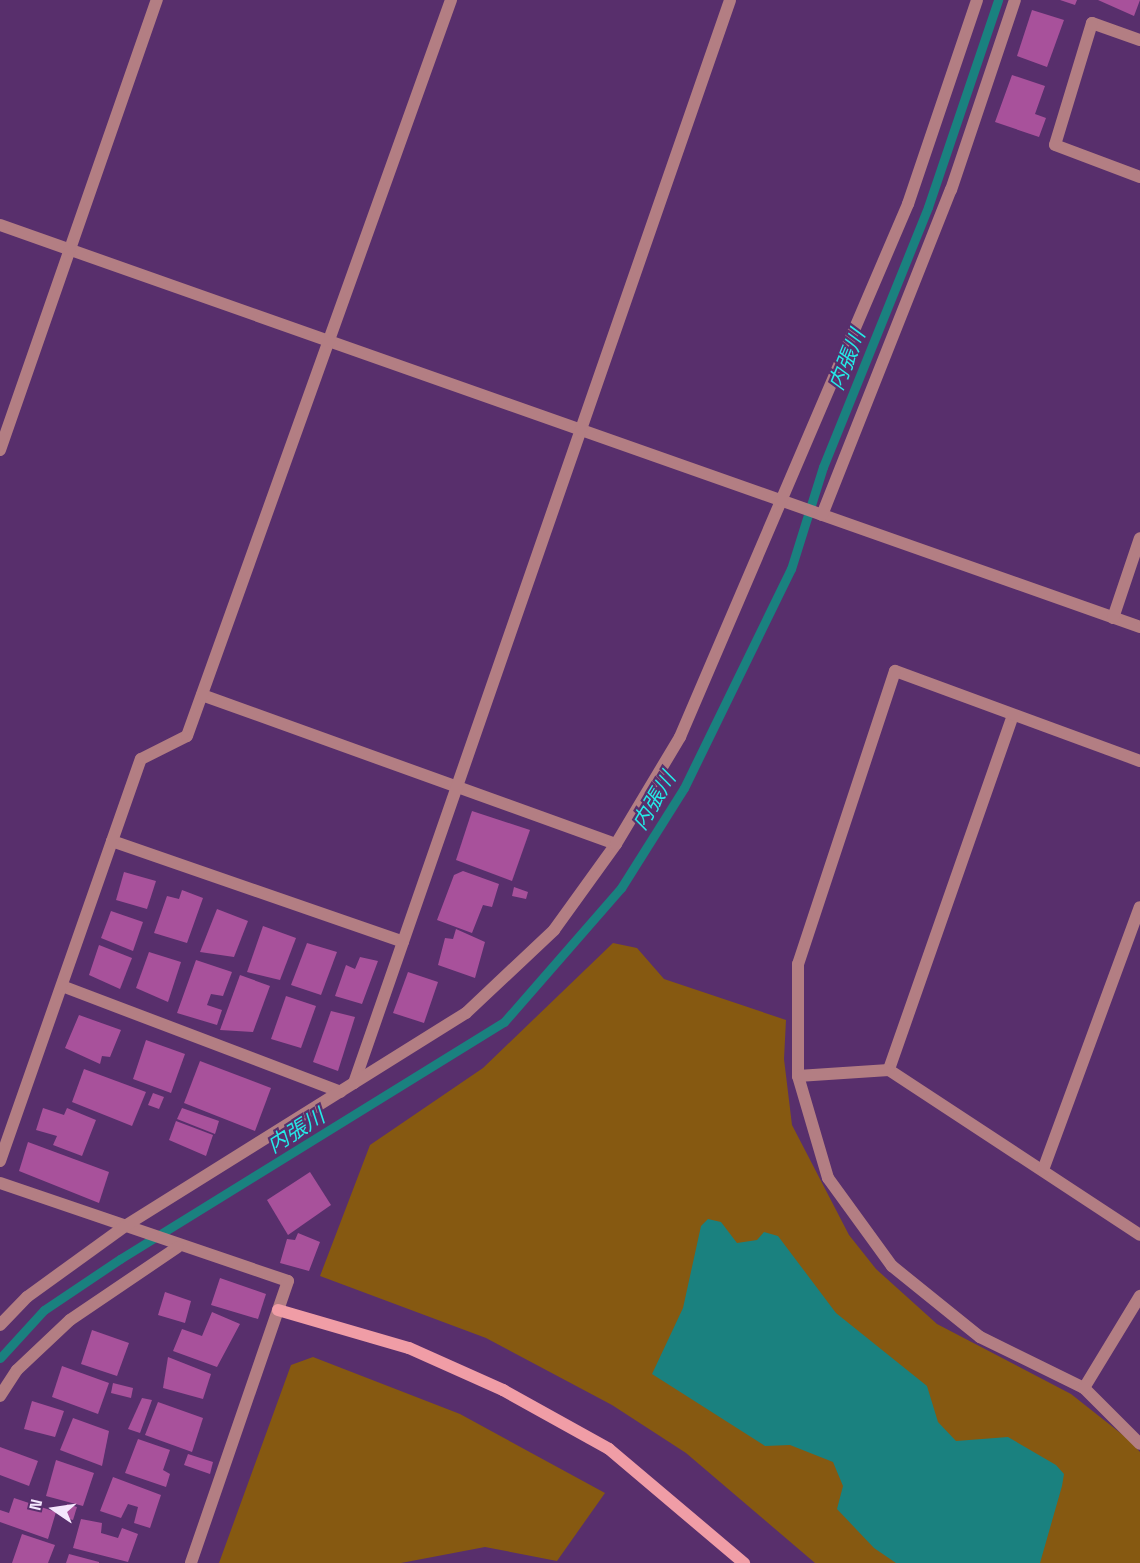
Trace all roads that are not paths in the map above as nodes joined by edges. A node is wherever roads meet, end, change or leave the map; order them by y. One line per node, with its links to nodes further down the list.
1 (157, 0): 9 (street)
2 (451, 0): 10 (street)
3 (730, 0): 11 (street)
4 (977, 0): 13 (street)
5 (1015, 0): 14 (street)
6 (1140, 40): 7 (street)
7 (1140, 177)
8 (0, 225): 9 (street)
9 (71, 250): 10 (street); 12 (street)
10 (330, 342): 11 (street); 18 (street)
11 (580, 431): 13 (street); 21 (street)
12 (0, 450)
13 (784, 501): 14 (street); 23 (street)
14 (821, 514): 16 (street)
15 (1140, 538): 16 (street)
16 (1113, 618): 17 (street)
17 (1140, 627)
18 (202, 695): 21 (street); 22 (street)
19 (1012, 718): 20 (street); 27 (street); 28 (street)
20 (1140, 761)
21 (456, 788): 23 (street); 25 (street)
22 (112, 841): 25 (street); 26 (street)
23 (616, 844): 29 (street)
24 (1140, 907): 32 (street)
25 (403, 942): 29 (street)
26 (62, 986): 30 (street); 31 (street)
27 (889, 1071): 28 (street); 32 (street)
28 (798, 1076): 40 (street)
29 (354, 1083): 30 (street)
30 (341, 1092): 34 (street)
31 (0, 1161)
32 (1043, 1170): 35 (street)
33 (0, 1183): 34 (street)
34 (125, 1226): 36 (street); 39 (street)
35 (1140, 1235)
36 (178, 1247): 38 (street); 41 (street)
37 (1140, 1296): 40 (street)
38 (278, 1310): 43 (street); 44 (street)
39 (0, 1325)
40 (1084, 1388): 42 (street)
41 (0, 1396)
42 (1140, 1444)
43 (191, 1563)
44 (744, 1563)

